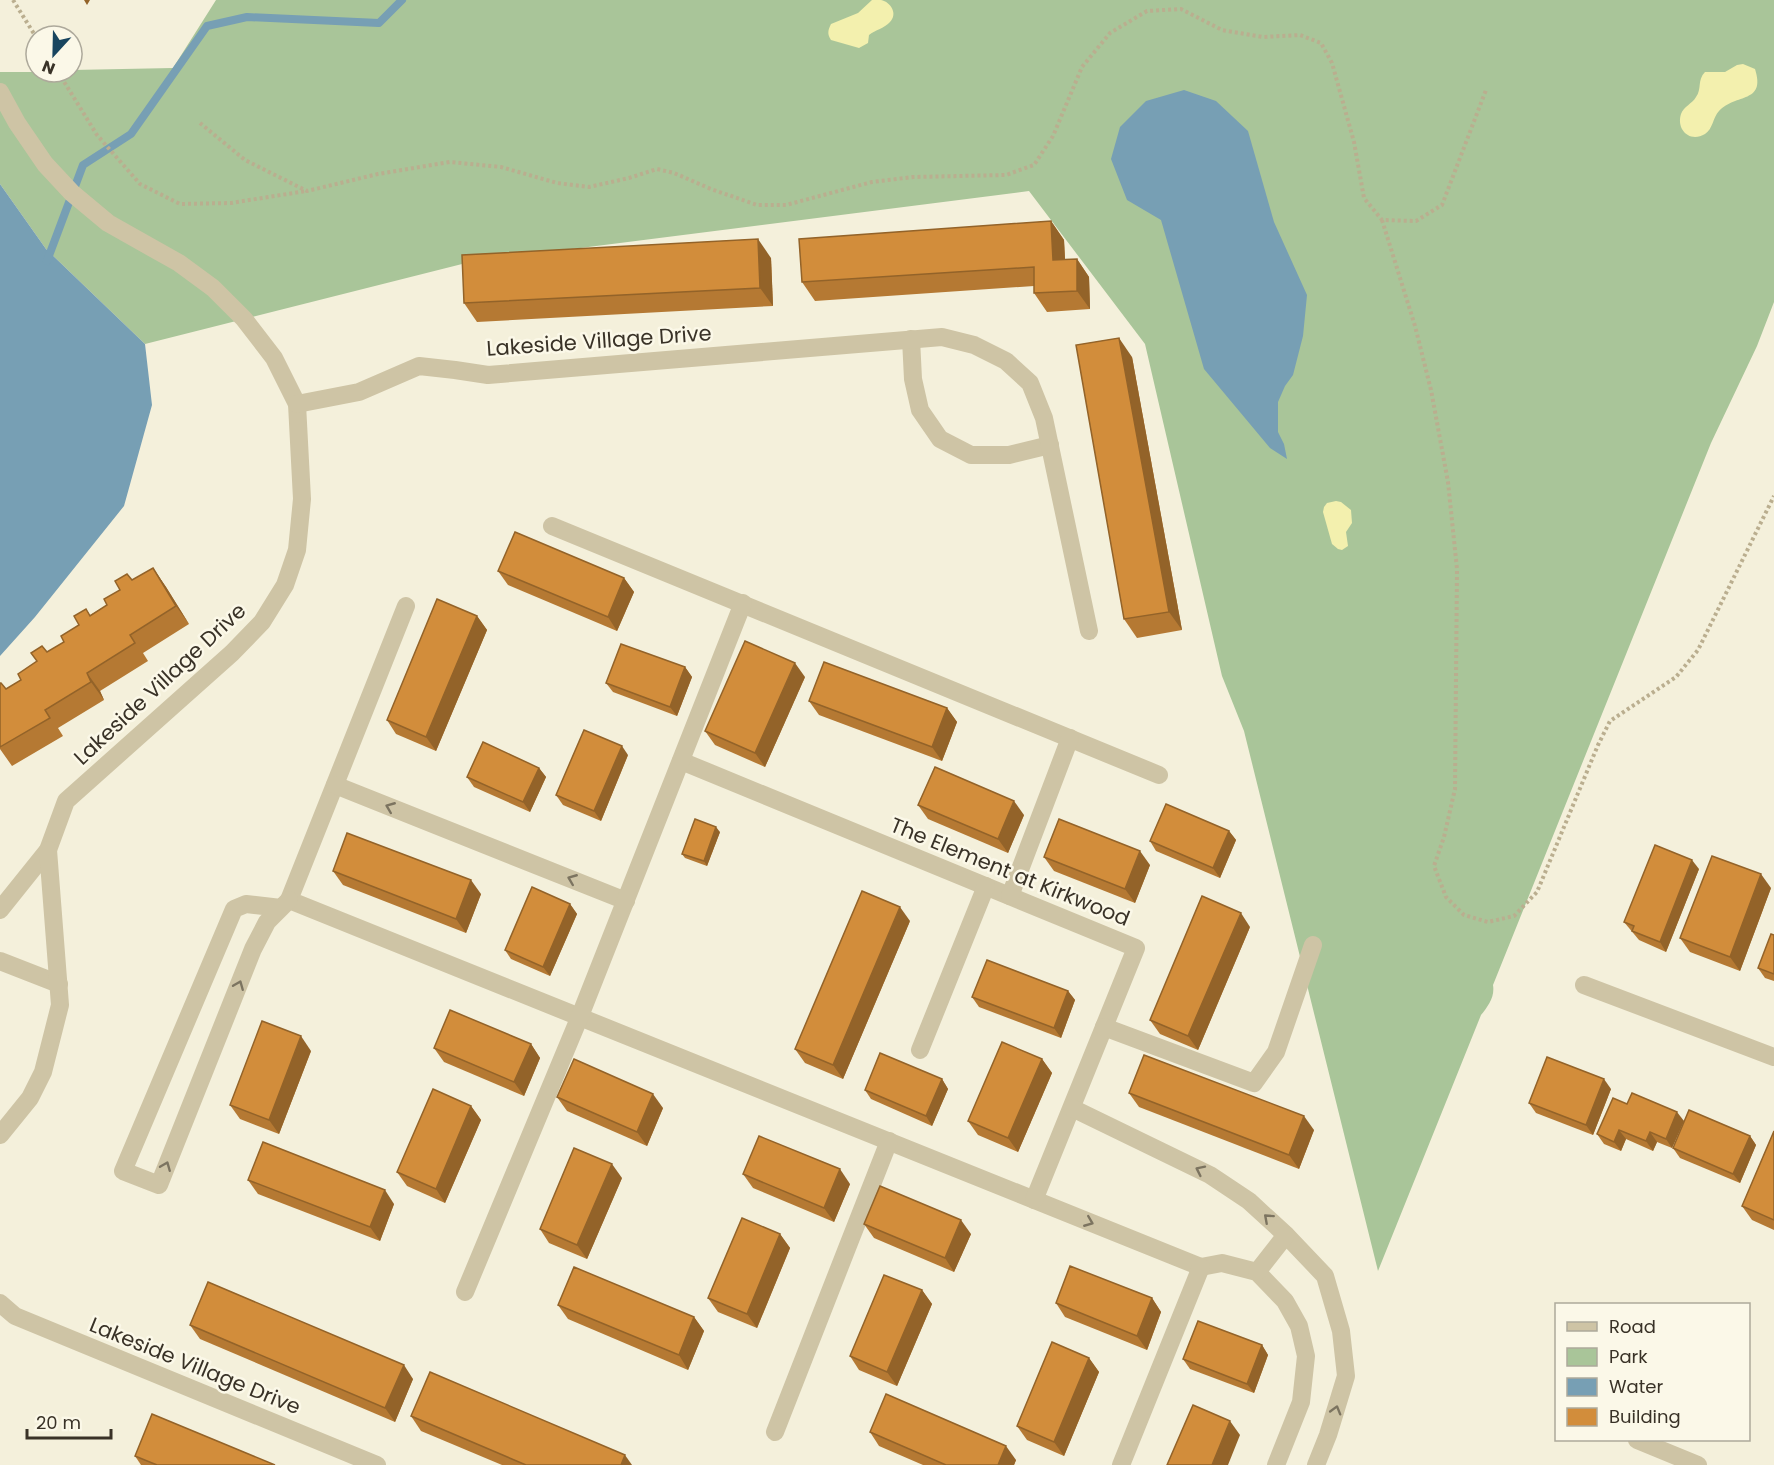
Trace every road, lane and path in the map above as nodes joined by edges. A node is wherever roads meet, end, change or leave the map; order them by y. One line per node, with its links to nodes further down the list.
1 (13, 0): 2 (path)
2 (28, 24)
3 (65, 84): 7 (path)
4 (1486, 90): 8 (path)
5 (0, 92): 10 (street, Lakeside Village Drive)
6 (200, 123): 7 (path)
7 (307, 191): 8 (path)
8 (1382, 220): 12 (path)
9 (911, 339): 10 (street, Lakeside Village Drive); 11 (street, Lakeside Village Drive); 11 (street)
10 (297, 404): 21 (street, Lakeside Village Drive)
11 (1050, 445): 16 (street, Lakeside Village Drive)
12 (1774, 496)
13 (552, 526): 14 (street)
14 (743, 603): 17 (street); 18 (street)
15 (405, 606): 20 (street)
16 (1089, 631)
17 (1070, 738): 19 (street); 23 (street)
18 (681, 761): 22 (street, The Element at Kirkwood); 24 (street)
19 (1159, 775)
20 (334, 785): 24 (street, one-way to 20); 25 (street)
21 (48, 850): 26 (street, Lakeside Village Drive); 29 (street, Lakeside Village Drive)
22 (986, 886): 23 (street, The Element at Kirkwood); 33 (street)
23 (1010, 896): 32 (street, The Element at Kirkwood)
24 (626, 901): 31 (street)
25 (285, 904): 25 (street, one-way to 25); 31 (street)
26 (0, 910)
27 (1313, 945): 32 (street)
28 (0, 961): 29 (street)
29 (59, 984): 36 (street, Lakeside Village Drive)
30 (1584, 985): 34 (street)
31 (580, 1017): 37 (street); 42 (street)
32 (1104, 1027): 35 (street, The Element at Kirkwood)
33 (920, 1050)
34 (1774, 1057)
35 (1072, 1108): 38 (street, The Element at Kirkwood); 39 (street, one-way to 35)
36 (0, 1135)
37 (889, 1141): 38 (street); 44 (street)
38 (1035, 1200): 40 (street, one-way to 40)
39 (1286, 1234): 41 (street); 50 (street, one-way to 39)
40 (1201, 1267): 41 (street); 48 (street)
41 (1257, 1272): 49 (street)
42 (465, 1292)
43 (0, 1303): 47 (street, Lakeside Village Drive)
44 (776, 1432)
45 (1638, 1441): 46 (street)
46 (1663, 1458): 51 (street)
47 (376, 1465)
48 (1121, 1465)
49 (1276, 1465)
50 (1316, 1465)
51 (1698, 1465)

